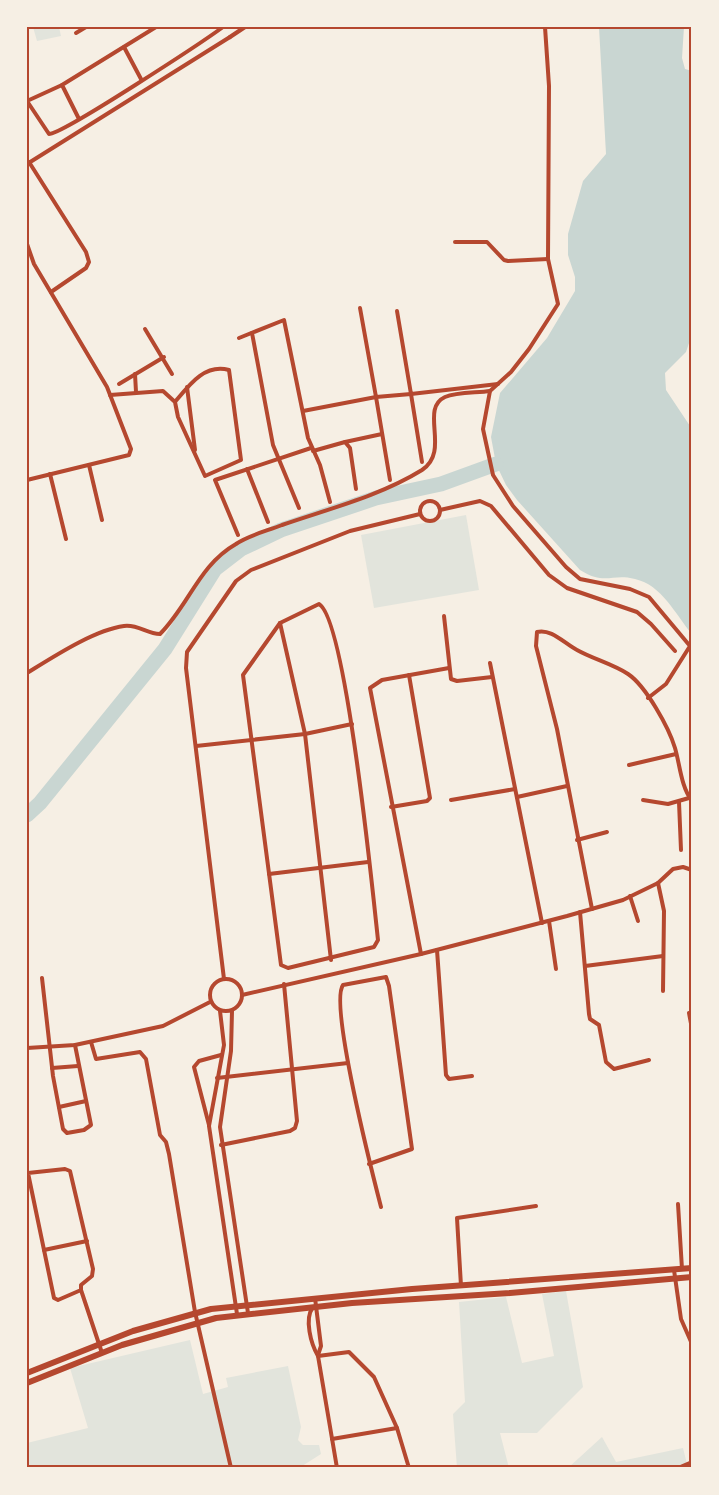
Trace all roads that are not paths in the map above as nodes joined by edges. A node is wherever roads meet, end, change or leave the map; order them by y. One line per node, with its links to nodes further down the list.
1 (86, 27): 6 (street)
2 (156, 27): 8 (street)
3 (223, 27): 9 (street)
4 (245, 27): 7 (street)
5 (545, 27): 16 (street)
6 (76, 33)
7 (230, 37): 13 (street)
8 (123, 47): 9 (street); 10 (street)
9 (141, 79): 12 (street)
10 (62, 85): 11 (street); 12 (street)
11 (27, 101): 12 (street)
12 (80, 119)
13 (28, 163): 17 (street)
14 (455, 242): 16 (street)
15 (27, 244): 17 (street)
16 (548, 259): 27 (street)
17 (51, 292): 32 (street)
18 (360, 308): 33 (street)
19 (397, 311): 31 (street)
20 (145, 329): 23 (street)
21 (252, 333): 22 (street); 35 (street); 40 (street)
22 (239, 338)
23 (164, 357): 24 (street); 25 (street)
24 (135, 374): 26 (street); 30 (street)
25 (172, 374)
26 (119, 384)
27 (498, 384): 29 (street); 31 (street)
28 (187, 387): 34 (street); 39 (street); 39 (street)
29 (490, 391): 61 (street); 64 (street)
30 (136, 392): 32 (street); 34 (street)
31 (411, 394): 33 (street); 41 (street)
32 (110, 395): 42 (street)
33 (376, 397): 35 (street); 36 (street)
34 (176, 402): 39 (street)
35 (303, 411): 38 (street)
36 (382, 434): 37 (street); 46 (street)
37 (345, 442): 38 (street); 47 (street)
38 (312, 450): 40 (street); 48 (street)
39 (196, 454)
40 (280, 459): 43 (street); 49 (street)
41 (422, 462)
42 (89, 465): 44 (street); 52 (street)
43 (247, 469): 53 (street); 54 (street)
44 (50, 474): 45 (street); 55 (street)
45 (27, 480)
46 (390, 480)
47 (356, 489)
48 (330, 502)
49 (299, 508)
50 (440, 510): 51 (street); 51 (street); 58 (street)
51 (420, 514): 68 (street)
52 (102, 520)
53 (268, 522)
54 (238, 535)
55 (66, 539)
56 (444, 616): 60 (street)
57 (280, 622): 65 (street); 66 (street); 67 (street)
58 (675, 651)
59 (490, 663): 63 (street)
60 (449, 668): 62 (street); 63 (street)
61 (27, 673)
62 (409, 675): 78 (street); 78 (street)
63 (492, 677): 72 (street)
64 (648, 698): 69 (street); 71 (street)
65 (352, 724): 66 (street); 82 (street)
66 (305, 734): 67 (street); 83 (street)
67 (252, 739): 68 (street); 85 (street)
68 (196, 746): 100 (street)
69 (676, 754): 70 (street); 74 (street)
70 (629, 765)
71 (567, 786): 73 (street); 80 (street)
72 (515, 789): 73 (street); 75 (street)
73 (517, 796): 92 (street)
74 (691, 799): 77 (street)
75 (451, 800)
76 (643, 800): 77 (street)
77 (679, 802): 81 (street)
78 (391, 807): 94 (street)
79 (607, 832): 80 (street)
80 (577, 840): 88 (street)
81 (681, 850)
82 (368, 862): 83 (street); 96 (street)
83 (319, 869): 85 (street); 96 (street)
84 (692, 870): 86 (street)
85 (270, 874): 96 (street)
86 (658, 882): 87 (street); 95 (street)
87 (630, 896): 88 (street); 91 (street)
88 (592, 909): 89 (street)
89 (580, 912): 90 (street); 97 (street)
90 (549, 921): 92 (street); 98 (street)
91 (638, 921)
92 (542, 923): 93 (street)
93 (436, 950): 94 (street); 119 (street)
94 (421, 954): 101 (street)
95 (663, 956): 97 (street); 102 (street)
96 (331, 960)
97 (585, 966): 114 (street)
98 (556, 969)
99 (42, 978): 111 (street)
100 (224, 979): 103 (street); 104 (street)
101 (284, 984): 103 (street); 118 (street)
102 (663, 991)
103 (242, 996): 106 (street)
104 (210, 1002): 105 (street); 109 (street)
105 (220, 1011): 106 (street); 113 (street)
106 (232, 1011): 121 (street)
107 (689, 1014): 108 (street)
108 (692, 1029)
109 (91, 1042): 110 (street); 146 (street)
110 (75, 1045): 111 (street); 116 (street)
111 (52, 1046): 112 (street); 117 (street)
112 (27, 1048)
113 (221, 1055): 120 (street); 124 (street)
114 (648, 1060)
115 (348, 1063): 118 (street); 126 (street); 126 (street)
116 (78, 1066): 117 (street); 122 (street)
117 (52, 1068): 123 (street)
118 (294, 1070): 121 (street); 125 (street)
119 (472, 1076)
120 (217, 1078): 121 (street); 124 (street)
121 (227, 1078): 125 (street)
122 (86, 1101): 123 (street); 123 (street)
123 (59, 1107)
124 (209, 1126): 144 (street)
125 (221, 1145): 143 (street)
126 (369, 1164): 130 (street)
127 (28, 1173): 131 (street); 132 (street)
128 (678, 1204): 134 (street)
129 (536, 1206): 139 (street)
130 (381, 1207)
131 (87, 1241): 132 (street); 140 (street)
132 (44, 1250): 140 (street)
133 (692, 1268): 134 (highway)
134 (682, 1269): 135 (highway)
135 (674, 1270): 137 (street); 138 (highway)
136 (692, 1277): 137 (highway)
137 (675, 1278): 141 (highway); 151 (street)
138 (509, 1283): 139 (highway); 141 (highway)
139 (461, 1286): 142 (highway)
140 (81, 1290): 150 (street)
141 (510, 1293): 145 (highway)
142 (315, 1298): 143 (highway); 145 (street)
143 (246, 1304): 144 (highway); 147 (street)
144 (236, 1305): 146 (highway); 148 (street)
145 (314, 1306): 147 (highway); 153 (street); 153 (street)
146 (195, 1312): 149 (street); 150 (highway)
147 (248, 1313): 148 (highway)
148 (237, 1314): 149 (highway)
149 (198, 1322): 152 (highway); 159 (street)
150 (97, 1344): 152 (street); 154 (highway)
151 (692, 1344)
152 (102, 1353): 155 (highway)
153 (318, 1356): 156 (street); 157 (street)
154 (27, 1373)
155 (27, 1383)
156 (397, 1428): 157 (street); 161 (street)
157 (332, 1439): 160 (street)
158 (692, 1462): 162 (street)
159 (231, 1468)
160 (337, 1468)
161 (409, 1468)
162 (678, 1468)

